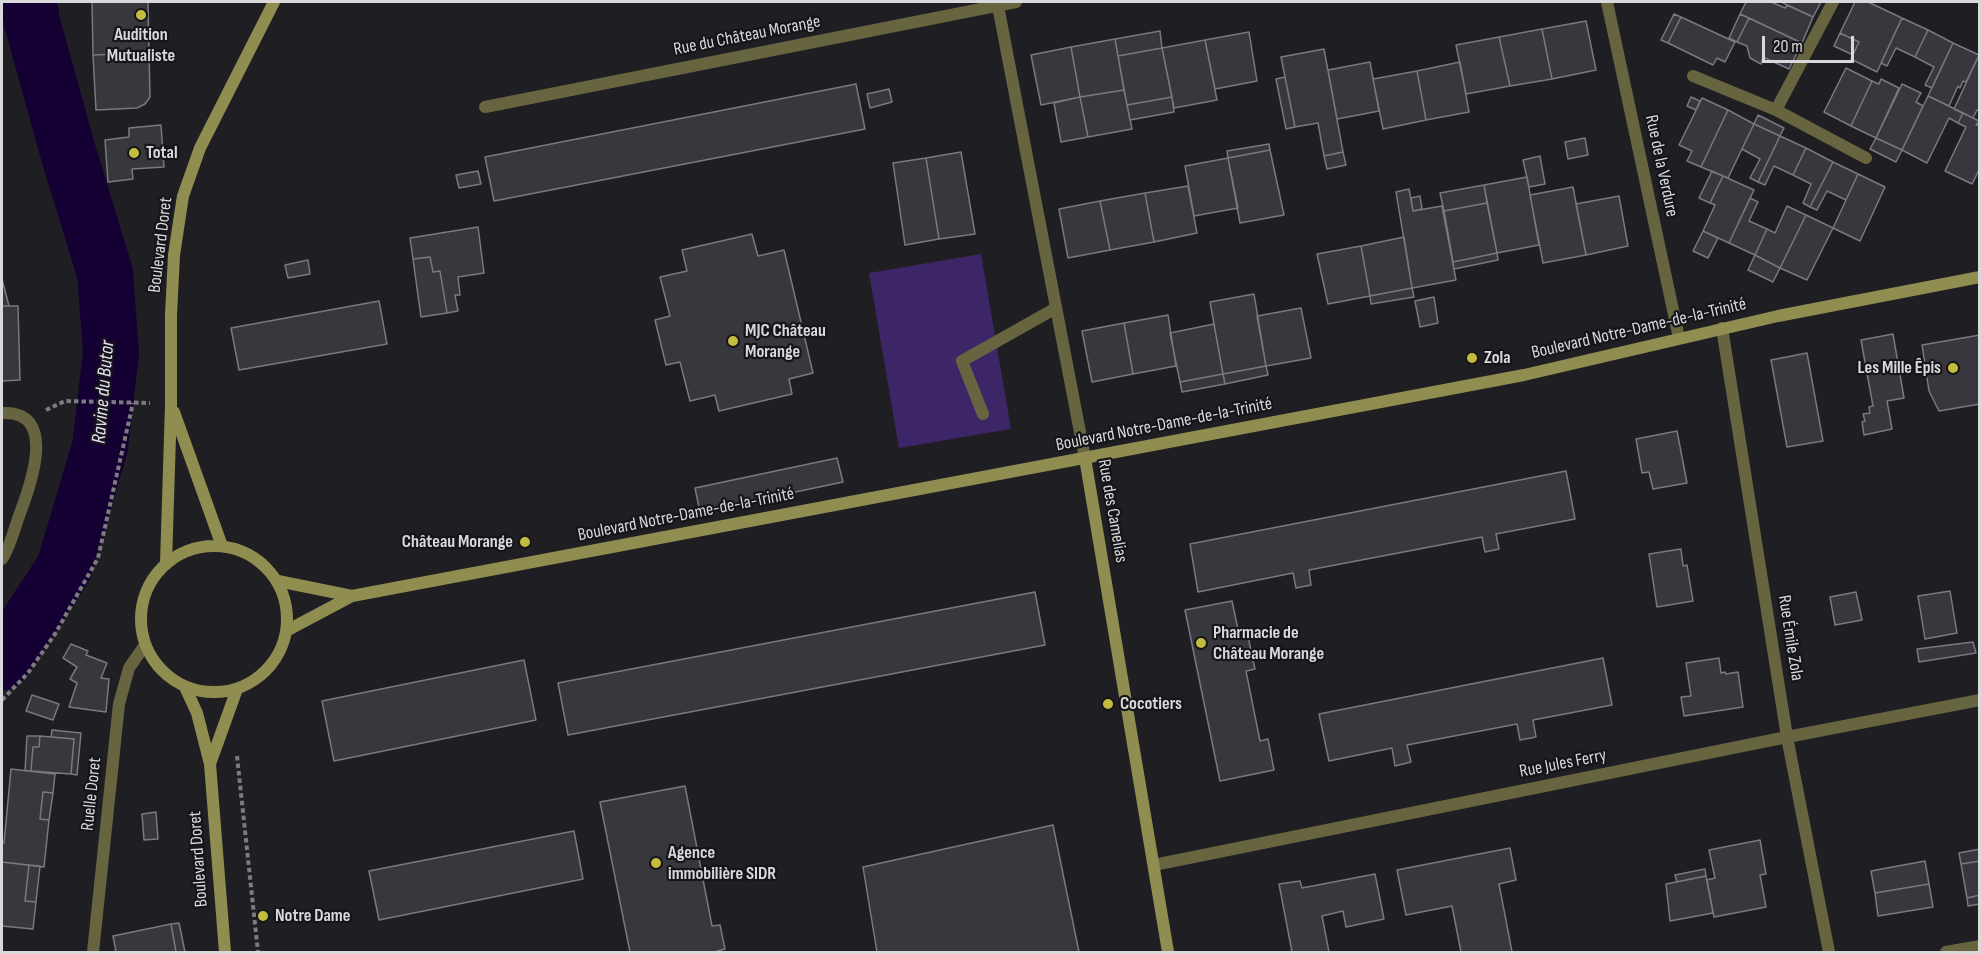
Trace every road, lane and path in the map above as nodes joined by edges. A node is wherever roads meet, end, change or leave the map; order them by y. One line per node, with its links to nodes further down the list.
1 (274, 2): 17 (street, Boulevard Doret)
2 (1016, 2): 5 (street, Rue du Château Morange)
3 (1607, 2): 13 (street, Rue de la Verdure)
4 (1833, 2): 8 (street)
5 (998, 6): 7 (street, Rue du Château Morange); 11 (street, Rue des Camelias)
6 (1693, 76): 8 (street)
7 (485, 107)
8 (1776, 110): 9 (street)
9 (1866, 158)
10 (1980, 277): 12 (street, Boulevard Notre-Dame-de-la-Trinité)
11 (1056, 308): 19 (street); 20 (street, Rue des Camelias)
12 (1722, 328): 13 (street, Boulevard Notre-Dame-de-la-Trinité); 32 (street, Rue Émile Zola)
13 (1679, 339): 20 (street, Boulevard Notre-Dame-de-la-Trinité)
14 (65, 401): 15 (path)
15 (125, 403)
16 (133, 403): 30 (path)
17 (171, 405): 21 (street, Boulevard Doret); 23 (street, Boulevard Doret)
18 (5, 413): 22 (street)
19 (983, 414)
20 (1085, 458): 25 (street, Boulevard Notre-Dame-de-la-Trinité); 35 (street, Rue des Camelias)
21 (222, 546): 23 (street); 24 (street)
22 (2, 560)
23 (166, 563): 27 (street)
24 (278, 581): 25 (street, Boulevard Notre-Dame-de-la-Trinité); 26 (street)
25 (352, 596): 26 (street, Boulevard Notre-Dame-de-la-Trinité)
26 (288, 630): 29 (street)
27 (145, 645): 28 (street); 37 (street, Ruelle Doret)
28 (185, 687): 29 (street); 34 (street, Boulevard Doret)
29 (237, 689): 34 (street, Boulevard Doret)
30 (2, 700)
31 (1980, 700): 32 (street, Rue Jules Ferry)
32 (1787, 737): 35 (street, Rue Jules Ferry); 41 (street, Rue Émile Zola)
33 (237, 748): 39 (path)
34 (210, 764): 38 (street, Boulevard Doret)
35 (1154, 866): 40 (street, Rue des Camelias)
36 (1980, 946): 42 (street)
37 (93, 952)
38 (225, 952)
39 (258, 952)
40 (1168, 952)
41 (1829, 952)
42 (1946, 952)

